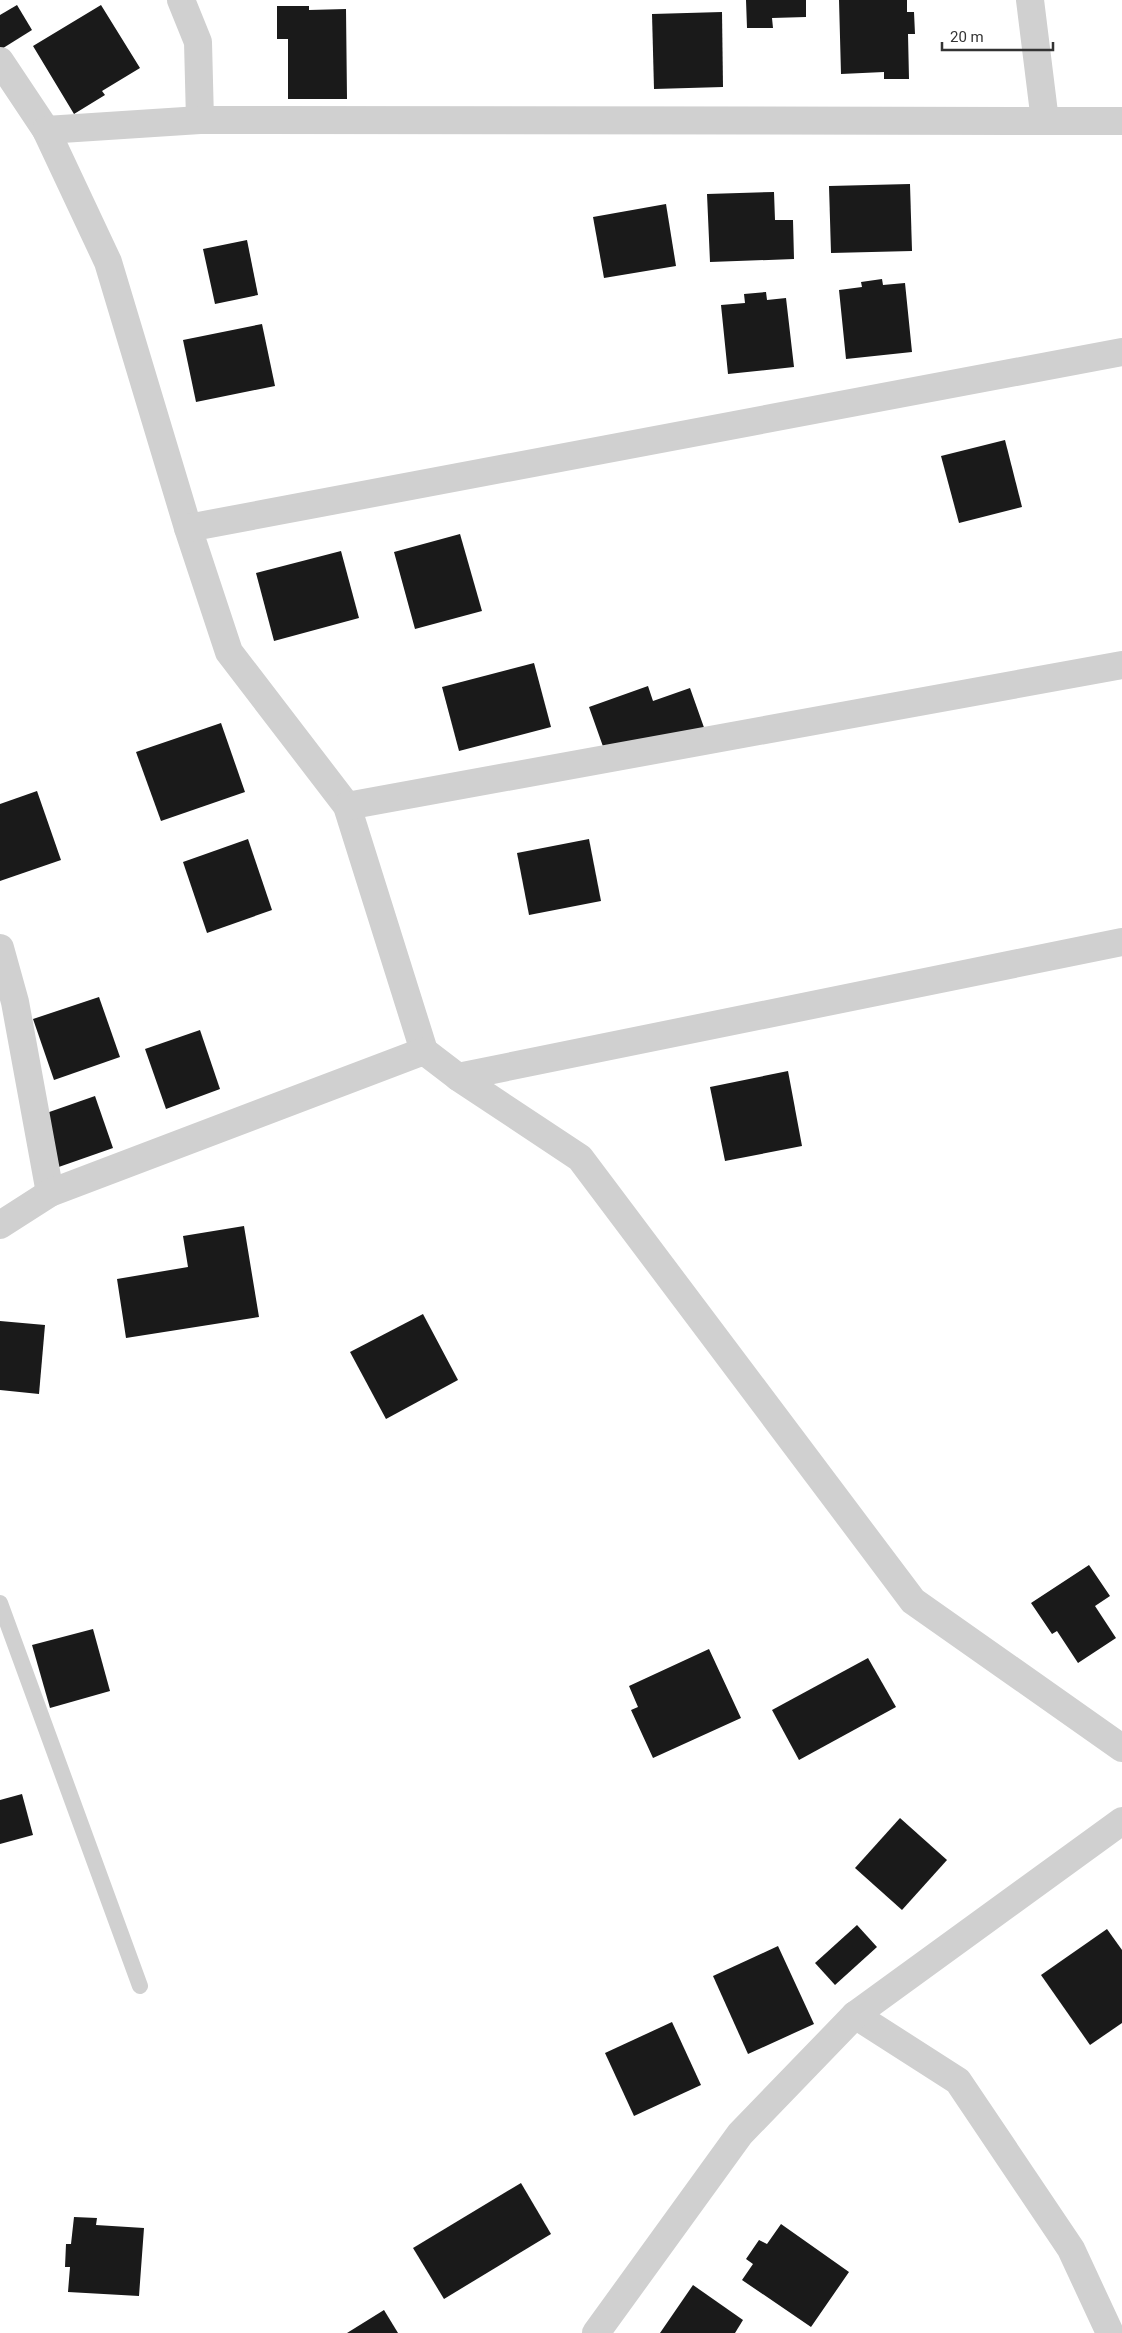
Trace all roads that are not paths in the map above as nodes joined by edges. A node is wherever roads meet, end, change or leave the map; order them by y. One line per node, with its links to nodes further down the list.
1 (181, 0): 4 (street)
2 (1030, 0): 5 (street)
3 (0, 62): 7 (street)
4 (200, 120): 5 (street); 7 (street)
5 (1046, 121): 6 (street)
6 (1122, 121)
7 (46, 130): 9 (street)
8 (1122, 352): 9 (street)
9 (188, 528): 11 (street)
10 (1122, 665): 11 (street)
11 (346, 806): 14 (street)
12 (1122, 942): 15 (street)
13 (0, 948): 16 (street)
14 (424, 1051): 15 (street); 16 (street)
15 (458, 1077): 19 (street)
16 (50, 1193): 17 (street)
17 (0, 1224)
18 (0, 1603): 21 (lane)
19 (1122, 1748)
20 (1122, 1821): 22 (street)
21 (140, 1986)
22 (855, 2016): 23 (street); 24 (street)
23 (596, 2333)
24 (1110, 2333)

